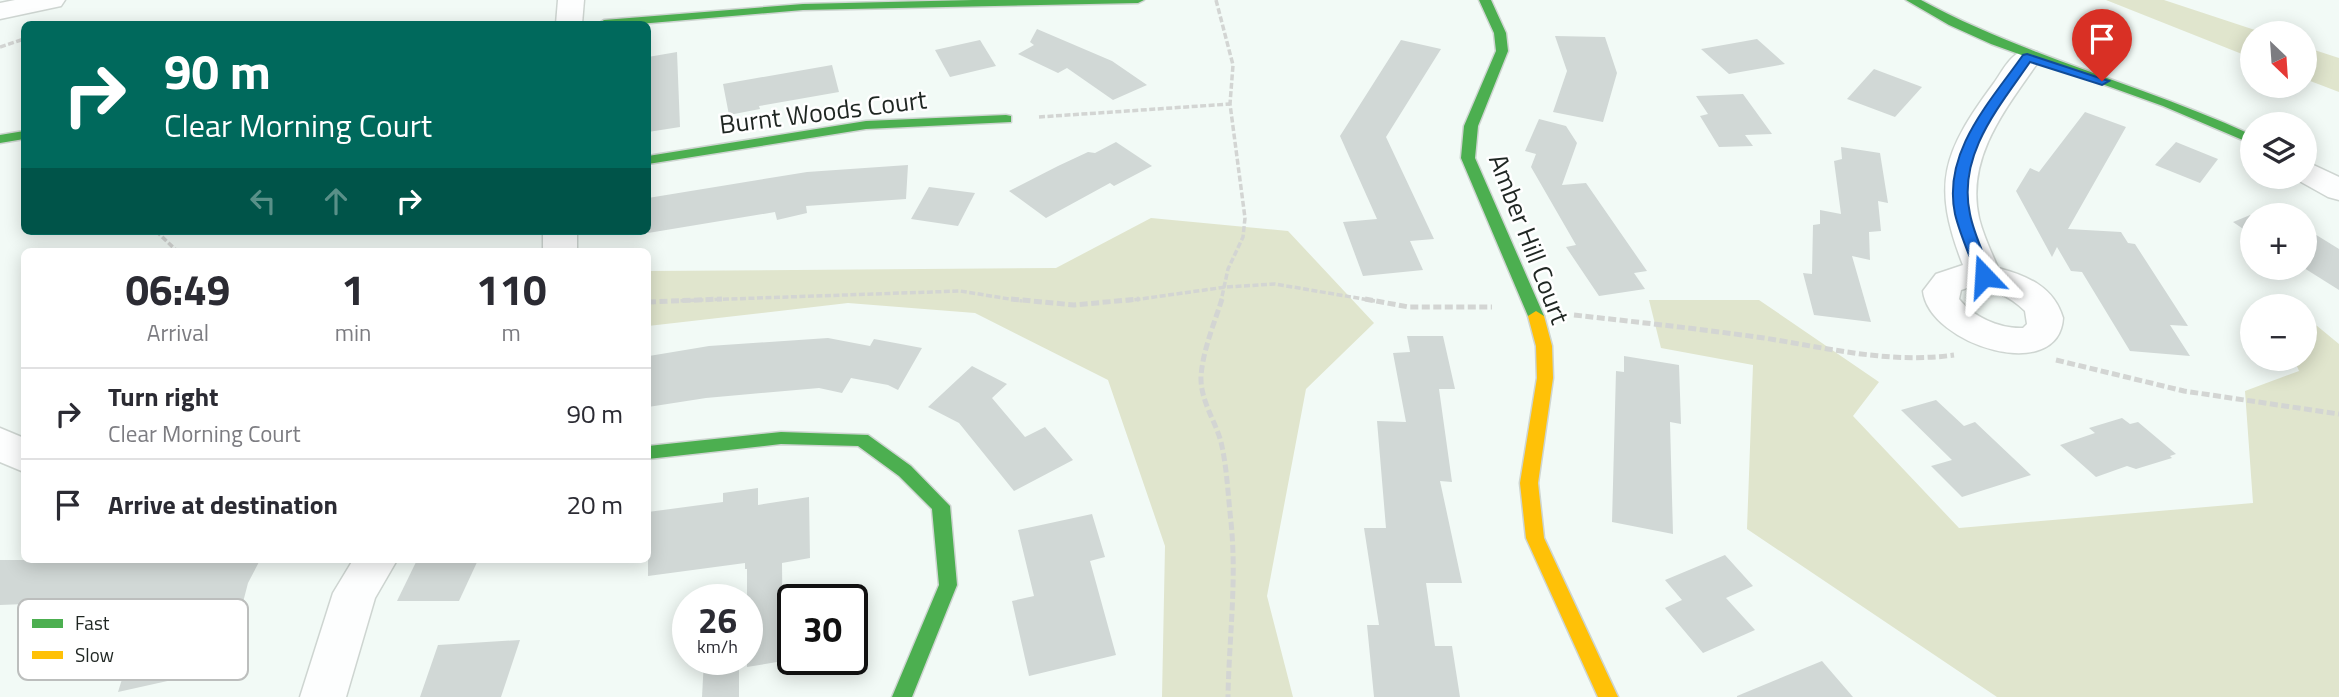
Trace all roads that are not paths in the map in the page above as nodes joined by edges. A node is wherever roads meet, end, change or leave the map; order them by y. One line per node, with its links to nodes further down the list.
1 (52, 0): 6 (street)
2 (571, 0): 7 (street)
3 (1138, 0): 8 (street)
4 (1485, 0): 24 (street, Amber Hill Court)
5 (1912, 0): 9 (street)
6 (2, 11)
7 (569, 21)
8 (628, 21)
9 (2027, 58): 11 (street); 17 (street)
10 (1006, 119): 14 (street, Burnt Woods Court)
11 (2240, 135)
12 (21, 136): 13 (street)
13 (0, 139)
14 (651, 160)
15 (2317, 178): 16 (street)
16 (2339, 190)
17 (1984, 276)
18 (0, 443): 20 (street)
19 (651, 453): 23 (street)
20 (21, 455)
21 (374, 563): 22 (street)
22 (323, 697)
23 (902, 697)
24 (1608, 697)

